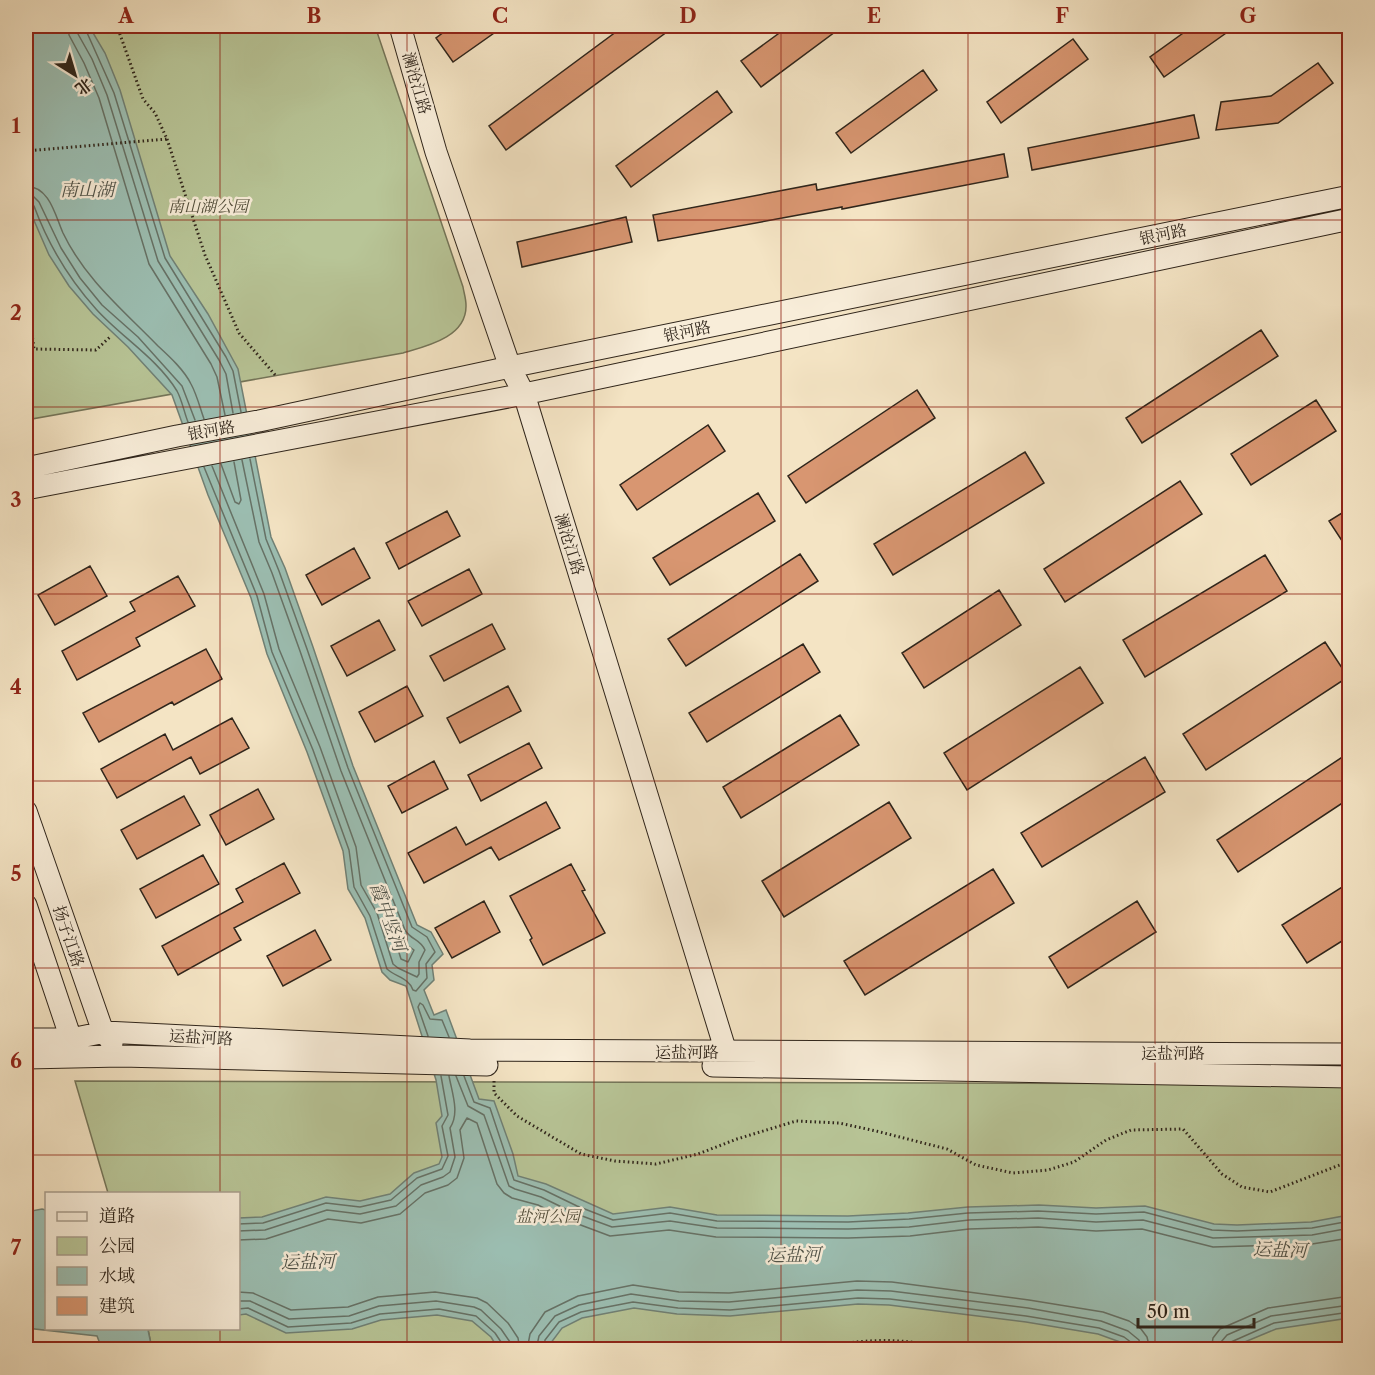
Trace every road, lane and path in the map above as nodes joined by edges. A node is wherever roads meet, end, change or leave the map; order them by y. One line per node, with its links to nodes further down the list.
1 (117, 26): 3 (path)
2 (400, 26): 11 (main road, 澜沧江路)
3 (167, 139): 4 (path); 12 (path)
4 (26, 151)
5 (1350, 196): 11 (main road, 银河路)
6 (1350, 219): 13 (main road, 银河路)
7 (26, 312): 10 (path)
8 (110, 337): 10 (path)
9 (26, 346): 10 (path)
10 (34, 349)
11 (510, 367): 13 (main road, 澜沧江路); 14 (main road, 银河路)
12 (276, 376)
13 (524, 394): 14 (main road, 银河路); 27 (main road, 澜沧江路)
14 (259, 432): 15 (main road, 银河路); 16 (main road, 银河路)
15 (26, 468)
16 (26, 489)
17 (26, 811): 19 (main road, 扬子江路)
18 (26, 905): 21 (main road, 扬子江路)
19 (105, 1032): 21 (main road, 运盐河路); 23 (main road, 扬子江路); 24 (main road, 运盐河路)
20 (26, 1038): 21 (main road, 运盐河路)
21 (71, 1039): 26 (main road, 扬子江路)
22 (1350, 1054): 27 (main road, 运盐河路)
23 (121, 1056): 24 (main road, 运盐河路); 26 (main road, 运盐河路)
24 (416, 1056): 28 (main road, 运盐河路)
25 (26, 1058): 26 (main road, 运盐河路)
26 (83, 1058)
27 (728, 1059): 28 (main road, 运盐河路); 29 (main road, 运盐河路)
28 (480, 1060): 30 (path)
29 (1350, 1077)
30 (1350, 1161)
31 (371, 1350): 32 (path)
32 (402, 1350)
33 (808, 1350): 34 (path)
34 (946, 1350)

